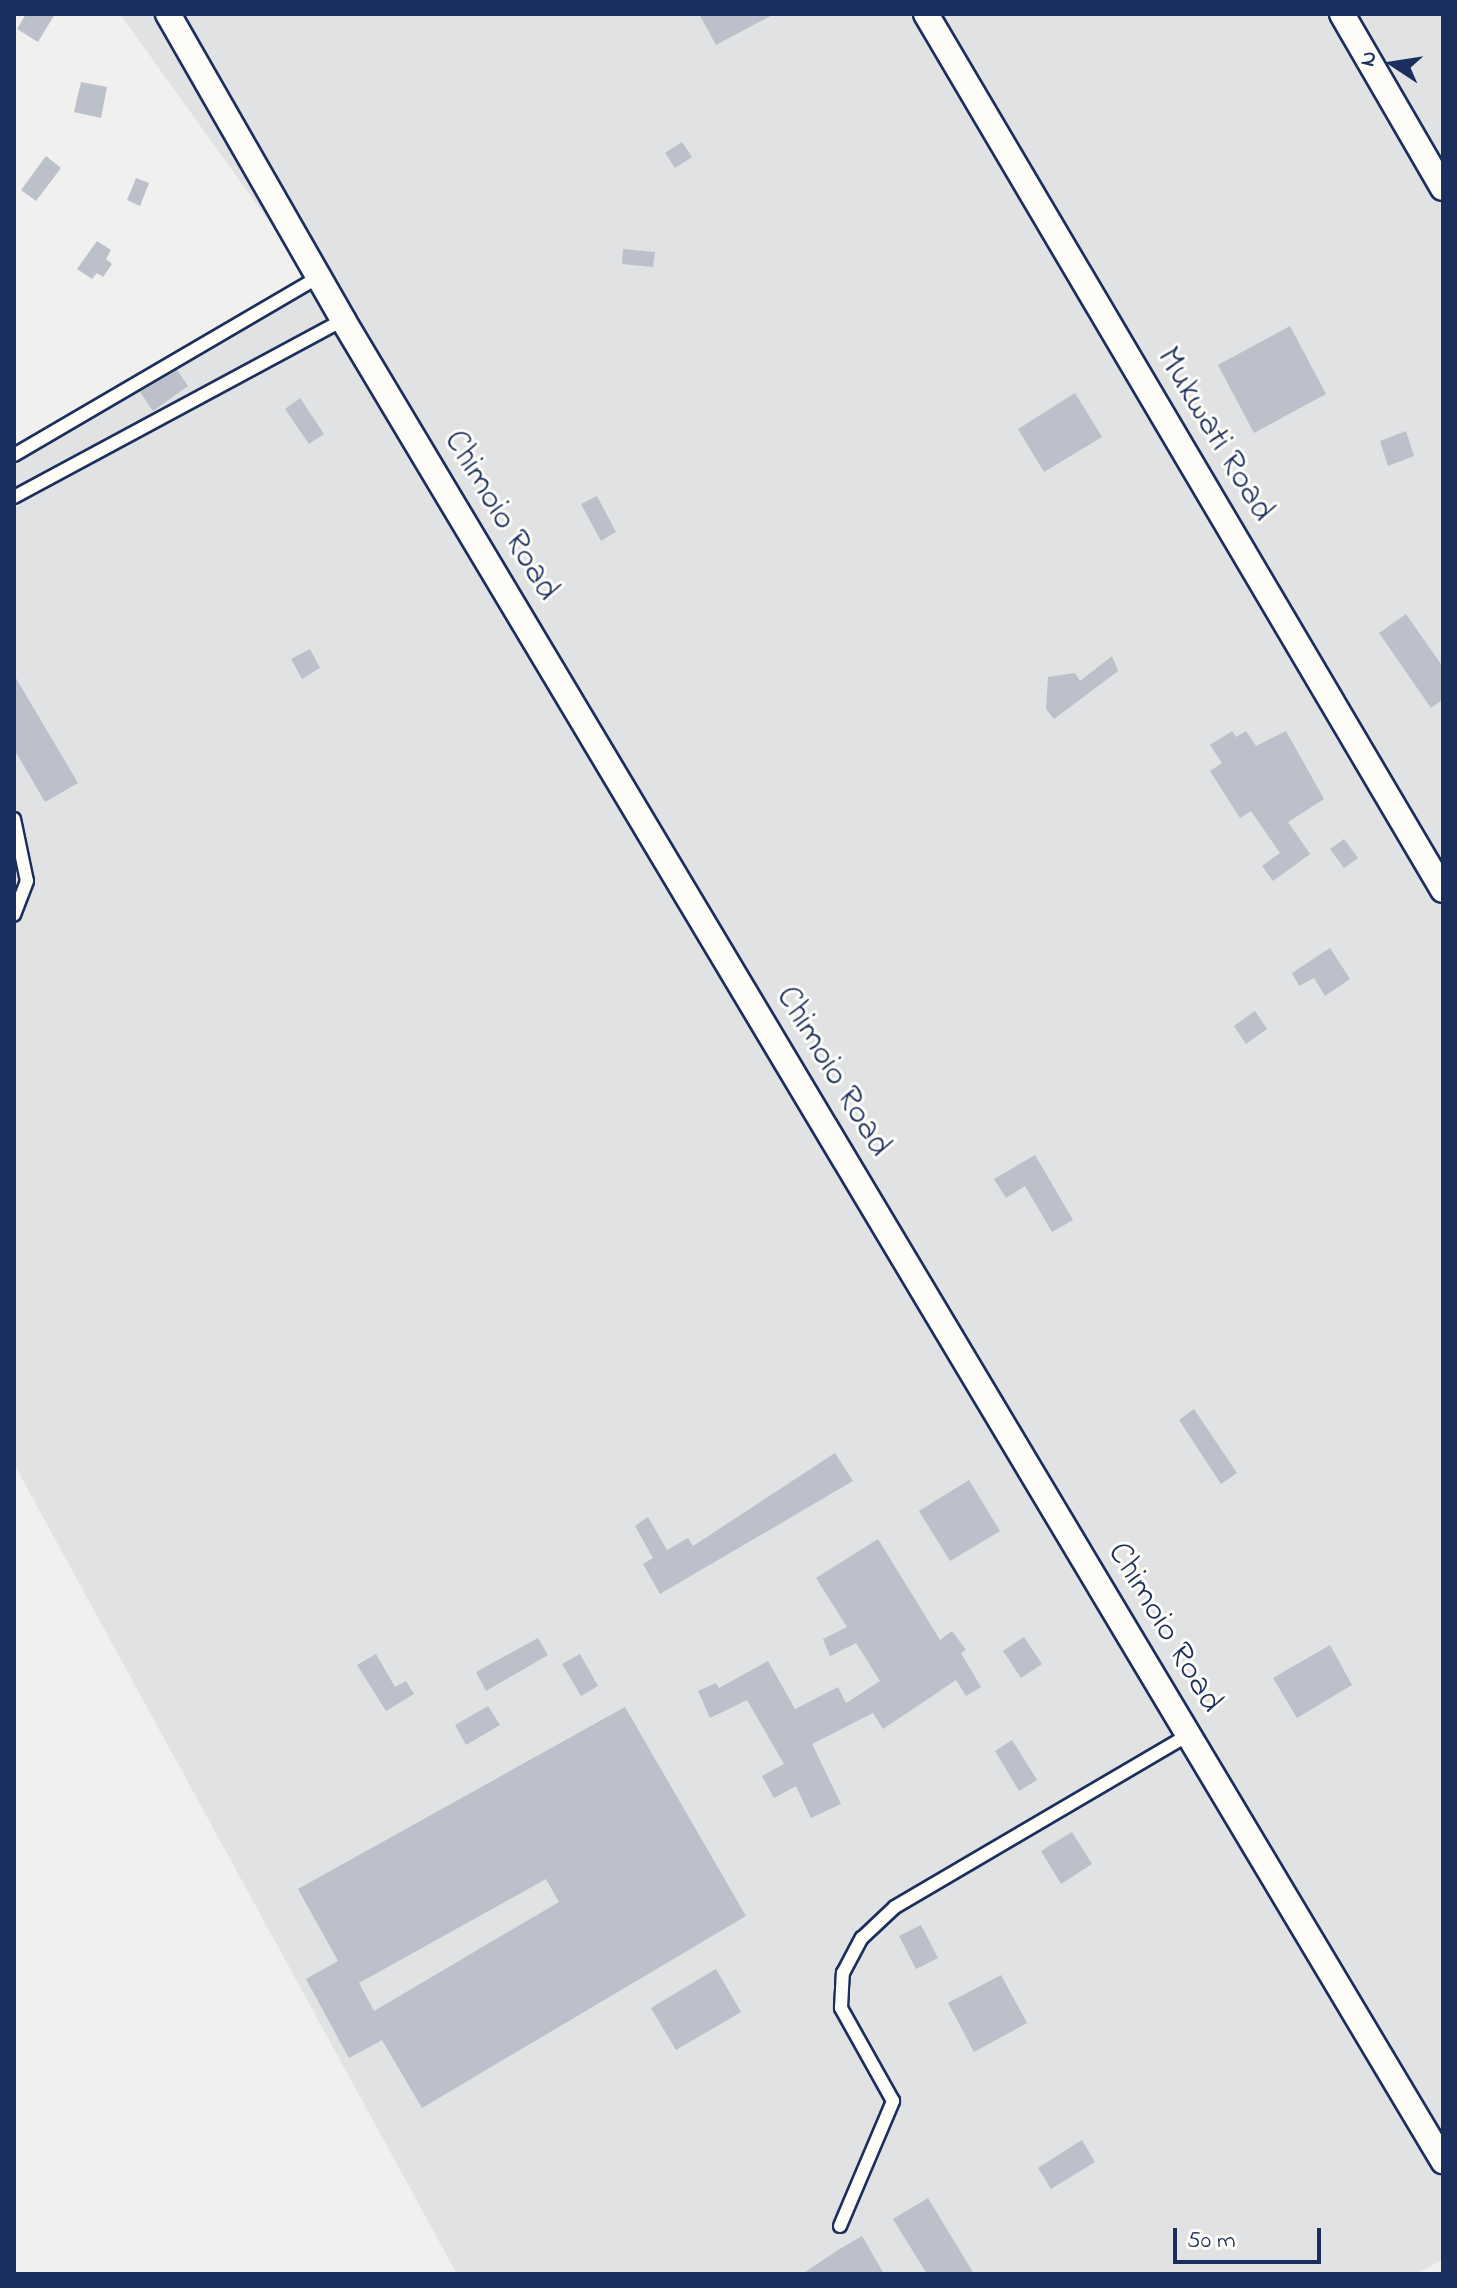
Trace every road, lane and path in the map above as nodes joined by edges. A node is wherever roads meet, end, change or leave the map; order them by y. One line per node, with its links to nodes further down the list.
1 (168, 14): 5 (street, Chimoio Road)
2 (926, 14): 10 (street, Mukwati Road)
3 (1342, 14): 4 (street)
4 (1443, 188)
5 (322, 275): 6 (street, Chimoio Road); 7 (lane)
6 (343, 320): 8 (lane); 12 (street, Chimoio Road)
7 (14, 455)
8 (14, 497)
9 (14, 819): 11 (lane)
10 (1443, 890)
11 (14, 915)
12 (1188, 1735): 13 (street, Chimoio Road); 14 (lane)
13 (1443, 2161)
14 (840, 2226)

